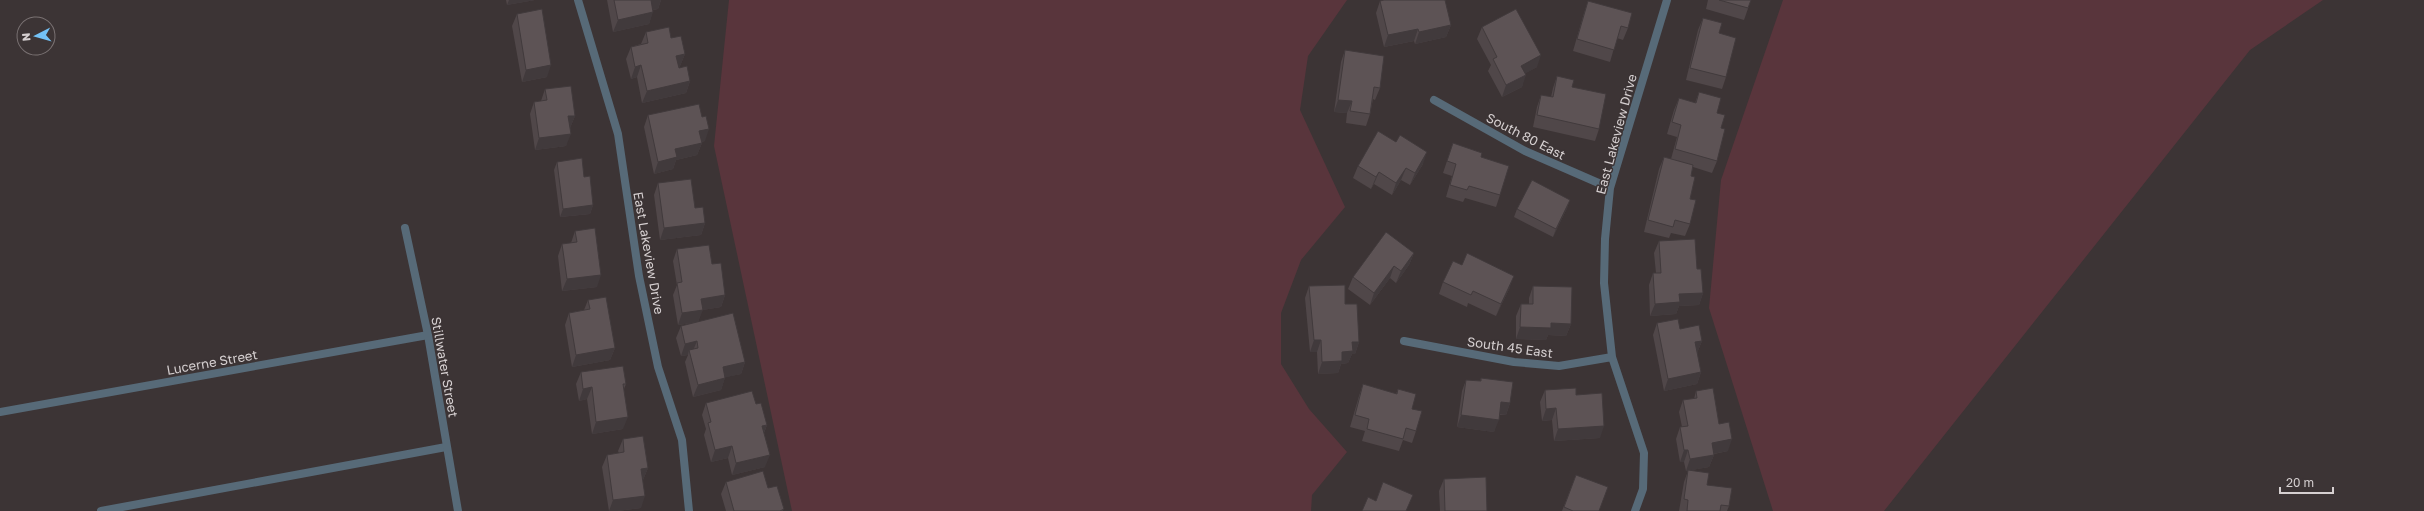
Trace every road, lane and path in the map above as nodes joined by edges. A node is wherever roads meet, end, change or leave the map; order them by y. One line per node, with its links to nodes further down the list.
1 (578, 0): 13 (street, East Lakeview Drive)
2 (1667, 0): 4 (street, East Lakeview Drive)
3 (1434, 100): 4 (street, South 80 East)
4 (1610, 188): 8 (street, East Lakeview Drive)
5 (405, 228): 6 (street, Stillwater Street)
6 (428, 334): 9 (street, Lucerne Street); 10 (street, Stillwater Street)
7 (1404, 341): 8 (street, South 45 East)
8 (1612, 357): 14 (street, East Lakeview Drive)
9 (0, 412)
10 (446, 447): 11 (street); 12 (street, Stillwater Street)
11 (101, 511)
12 (458, 511)
13 (689, 511)
14 (1635, 511)

